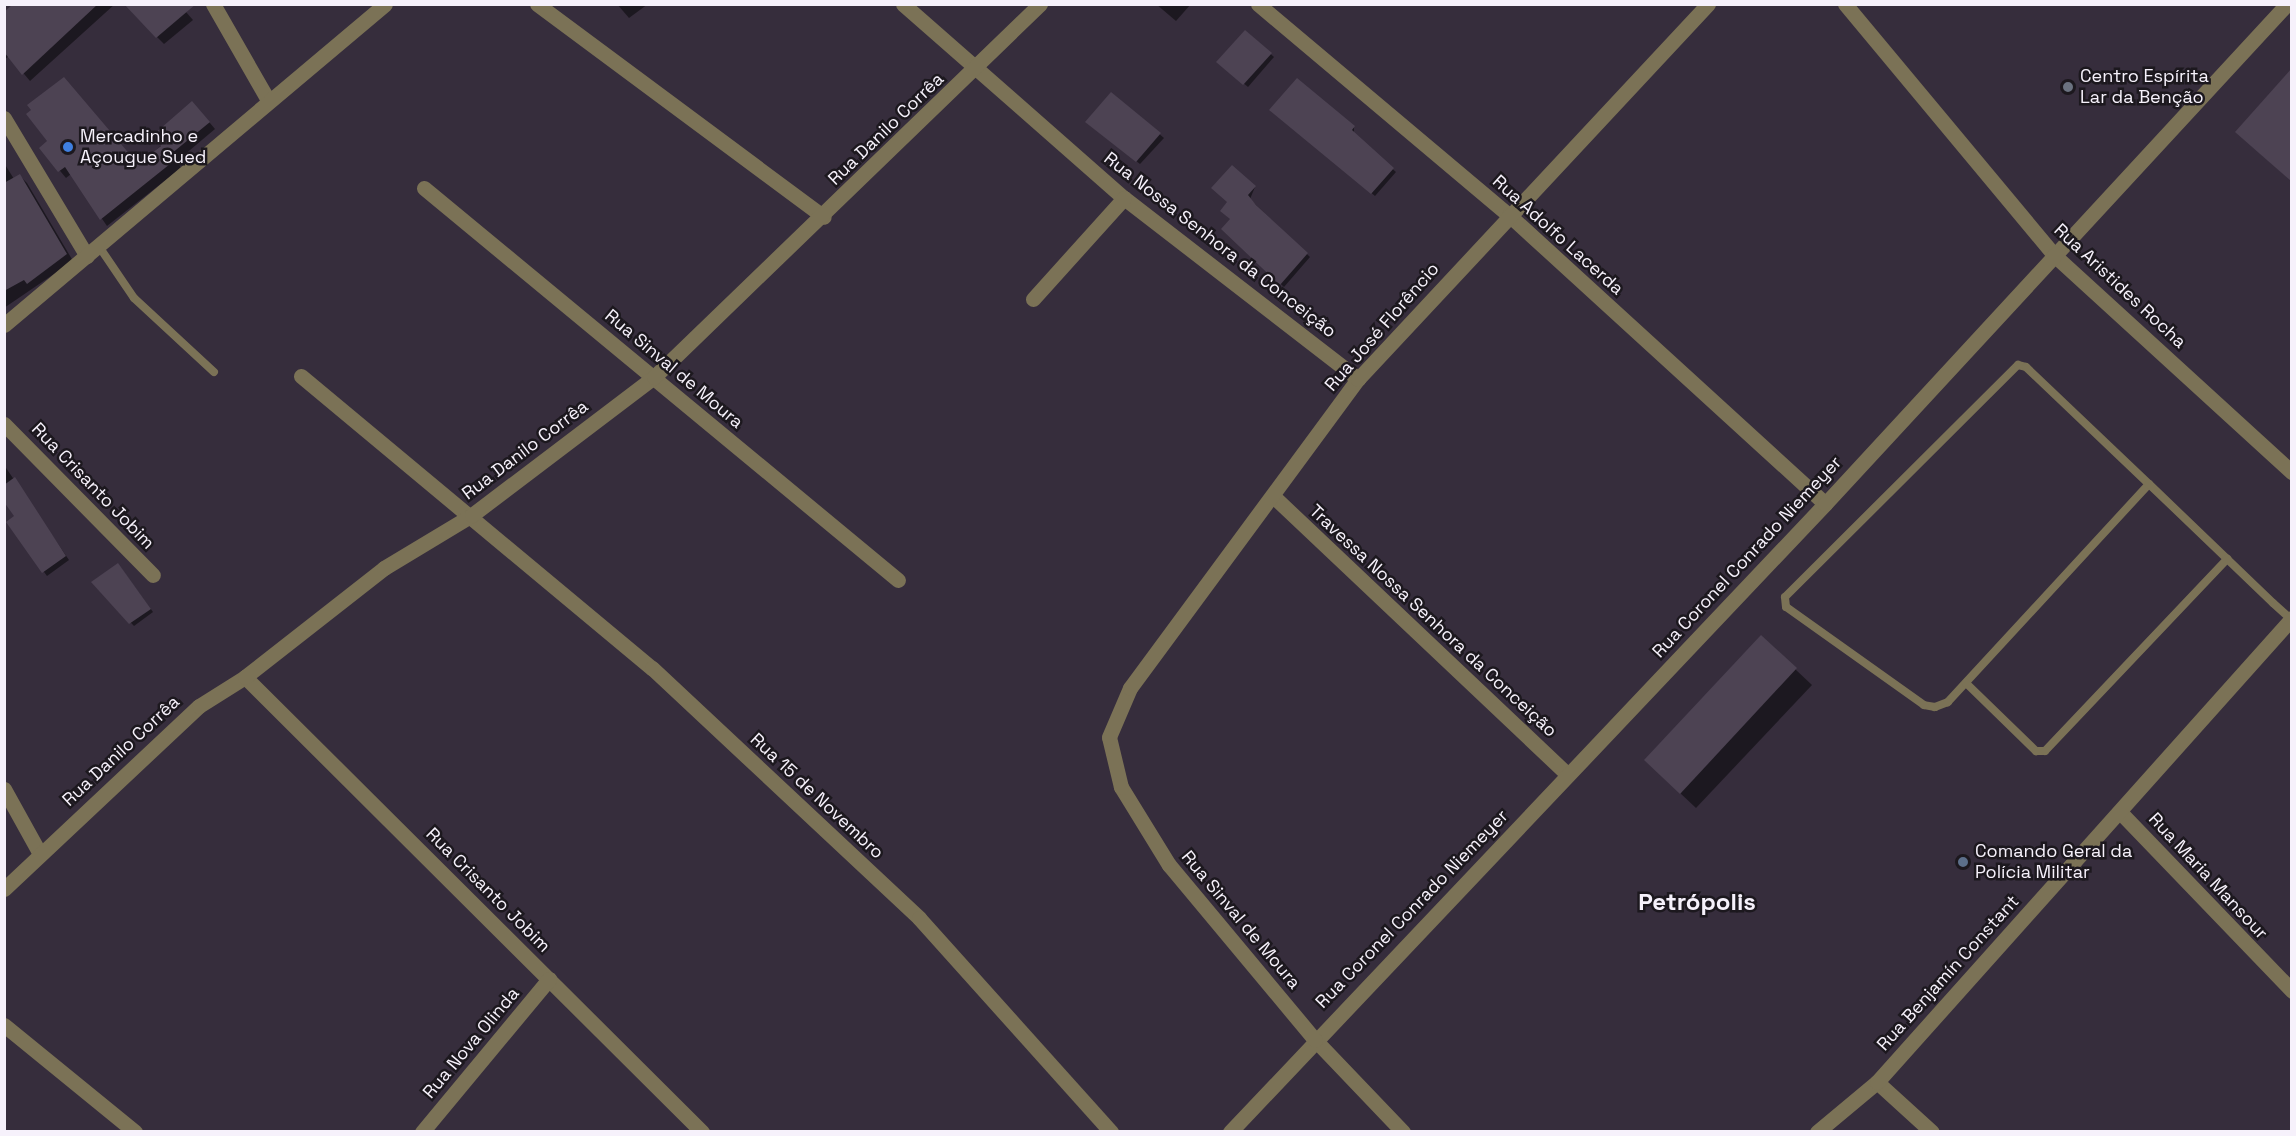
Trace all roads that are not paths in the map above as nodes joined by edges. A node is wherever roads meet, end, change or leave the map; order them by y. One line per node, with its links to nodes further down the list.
1 (213, 4): 11 (street)
2 (385, 4): 11 (street)
3 (537, 4): 16 (street)
4 (903, 4): 10 (street, Rua Nossa Senhora da Conceição)
5 (1040, 4): 10 (street, Rua Danilo Corrêa)
6 (1258, 4): 15 (street, Rua Adolfo Lacerda)
7 (1708, 4): 15 (street, Rua José Florêncio)
8 (1845, 4): 18 (street, Rua Aristides Rocha)
9 (2287, 4): 18 (street, Rua Coronel Conrado Niemeyer)
10 (979, 66): 14 (street, Rua Nossa Senhora da Conceição); 16 (street, Rua Danilo Corrêa)
11 (268, 99): 17 (street)
12 (4, 118): 17 (street)
13 (423, 188): 23 (street, Rua Sinval de Moura)
14 (1124, 198): 19 (street); 24 (street, Rua Nossa Senhora da Conceição)
15 (1509, 215): 24 (street, Rua José Florêncio); 29 (street, Rua Adolfo Lacerda)
16 (824, 217): 23 (street, Rua Danilo Corrêa)
17 (93, 251): 20 (street); 21 (lane)
18 (2054, 255): 26 (street, Rua Aristides Rocha); 29 (street, Rua Coronel Conrado Niemeyer)
19 (1033, 299)
20 (4, 325)
21 (214, 372)
22 (301, 376): 30 (street, Rua 15 de Novembro)
23 (654, 376): 30 (street, Rua Danilo Corrêa); 33 (street, Rua Sinval de Moura)
24 (1358, 379): 28 (street, Rua José Florêncio)
25 (4, 424): 32 (street, Rua Crisanto Jobim)
26 (2292, 472)
27 (2149, 484): 31 (lane); 36 (lane); 36 (lane)
28 (1273, 496): 37 (street, Rua José Florêncio); 38 (street, Travessa Nossa Senhora da Conceição)
29 (1825, 504): 38 (street, Rua Coronel Conrado Niemeyer)
30 (472, 515): 35 (street, Rua Danilo Corrêa); 51 (street, Rua 15 de Novembro)
31 (2227, 559): 34 (lane); 36 (lane)
32 (153, 575)
33 (898, 580)
34 (2291, 619): 40 (street, Rua Benjamín Constant)
35 (245, 677): 41 (street, Rua Danilo Corrêa); 43 (street, Rua Crisanto Jobim)
36 (1966, 683)
37 (1109, 737): 46 (street, Rua Sinval de Moura)
38 (1567, 774): 46 (street, Rua Coronel Conrado Niemeyer)
39 (4, 789): 41 (street)
40 (2121, 813): 44 (street, Rua Maria Mansour); 47 (street, Rua Benjamín Constant)
41 (40, 854): 42 (street, Rua Danilo Corrêa)
42 (4, 889)
43 (549, 979): 49 (street, Rua Nova Olinda); 50 (street, Rua Crisanto Jobim)
44 (2292, 991)
45 (4, 1025): 48 (street)
46 (1315, 1040): 52 (street, Rua Coronel Conrado Niemeyer); 53 (street, Rua Sinval de Moura)
47 (1876, 1082): 54 (street, Rua Benjamín Constant); 55 (street)
48 (135, 1131)
49 (422, 1131)
50 (702, 1131)
51 (1111, 1131)
52 (1230, 1131)
53 (1403, 1131)
54 (1817, 1131)
55 (1932, 1131)

